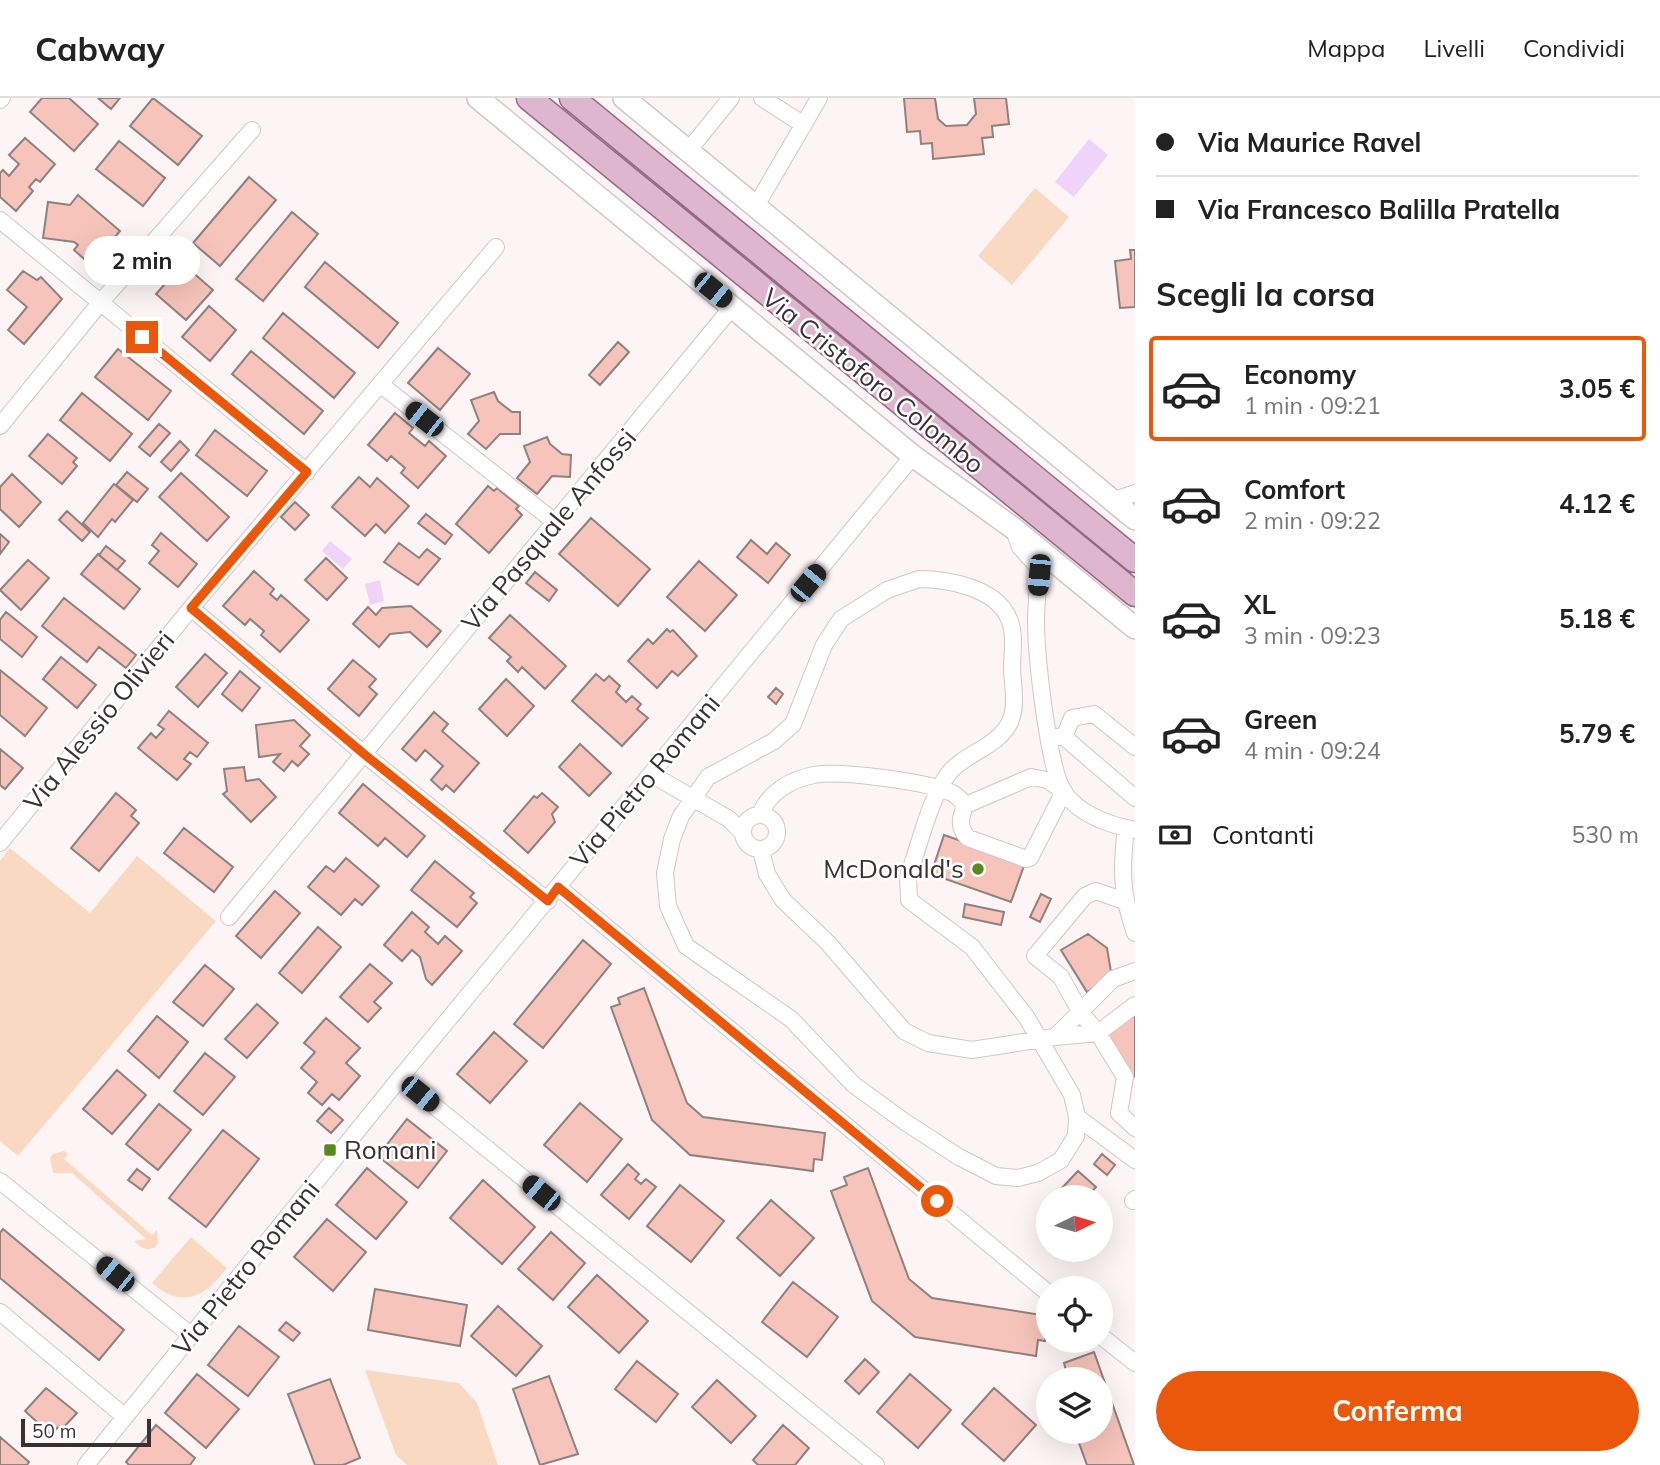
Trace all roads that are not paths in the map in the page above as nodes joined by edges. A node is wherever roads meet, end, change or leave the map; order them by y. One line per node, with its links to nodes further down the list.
1 (478, 98): 15 (street, Via Cristoforo Colombo)
2 (529, 98): 26 (main road, Via Cristoforo Colombo)
3 (572, 98): 25 (main road, Via Cristoforo Colombo)
4 (624, 98): 10 (street)
5 (731, 98): 10 (street)
6 (762, 98): 8 (street)
7 (819, 98): 8 (street)
8 (804, 125): 11 (street)
9 (252, 130): 14 (street)
10 (688, 151): 11 (street)
11 (757, 206): 21 (street)
12 (0, 220): 14 (street)
13 (496, 247): 16 (street, Via Alessio Olivieri)
14 (100, 303): 17 (street); 19 (street)
15 (733, 306): 18 (street, Via Cristoforo Colombo); 23 (street, Via Pasquale Anfossi)
16 (380, 384): 19 (street, Via Alessio Olivieri); 23 (street)
17 (0, 426)
18 (913, 456): 24 (street, Via Cristoforo Colombo); 36 (street, Via Pietro Romani)
19 (307, 472): 27 (street, Via Alessio Olivieri)
20 (1135, 493): 21 (street)
21 (1112, 501): 22 (street)
22 (1135, 519)
23 (555, 522): 35 (street, Via Pasquale Anfossi)
24 (1013, 528): 29 (street); 30 (street, Via Cristoforo Colombo)
25 (1135, 560)
26 (1135, 594)
27 (191, 608): 35 (street); 45 (street, Via Alessio Olivieri)
28 (1010, 622): 29 (street); 32 (street); 40 (street)
29 (1036, 622): 31 (street)
30 (1135, 628)
31 (1044, 697): 32 (street); 33 (street)
32 (1014, 700): 37 (street)
33 (1057, 737): 34 (street); 38 (street); 39 (street)
34 (1135, 747)
35 (364, 754): 48 (street); 50 (street, Via Pasquale Anfossi)
36 (651, 774): 40 (street); 47 (street, Via Pietro Romani)
37 (940, 790): 41 (street); 42 (street); 57 (street)
38 (1063, 792): 41 (street); 41 (street); 43 (street)
39 (1135, 798)
40 (693, 799): 44 (street); 59 (street)
41 (966, 805)
42 (760, 815): 44 (street); 46 (street)
43 (1131, 829): 49 (street)
44 (743, 833): 46 (street)
45 (0, 843)
46 (761, 850): 57 (street)
47 (558, 887): 48 (street, Via Pietro Romani); 63 (street)
48 (548, 901): 58 (street, Via Pietro Romani)
49 (1124, 901): 51 (street); 54 (street)
50 (229, 916)
51 (1135, 933)
52 (1135, 971): 54 (street)
53 (1135, 1006): 55 (street)
54 (1081, 1013): 55 (street); 56 (street)
55 (1098, 1033): 56 (street); 60 (street)
56 (1055, 1037): 57 (street)
57 (1038, 1040): 59 (street)
58 (400, 1078): 65 (street, Via Pietro Romani); 70 (street)
59 (1077, 1117): 61 (street)
60 (1135, 1128)
61 (1132, 1152)
62 (2, 1188): 65 (street)
63 (1036, 1283)
64 (0, 1312): 68 (street)
65 (192, 1336): 68 (street, Via Pietro Romani)
66 (1113, 1346): 67 (street)
67 (1135, 1363)
68 (124, 1416): 69 (street, Via Pietro Romani)
69 (86, 1465)
70 (876, 1465)

